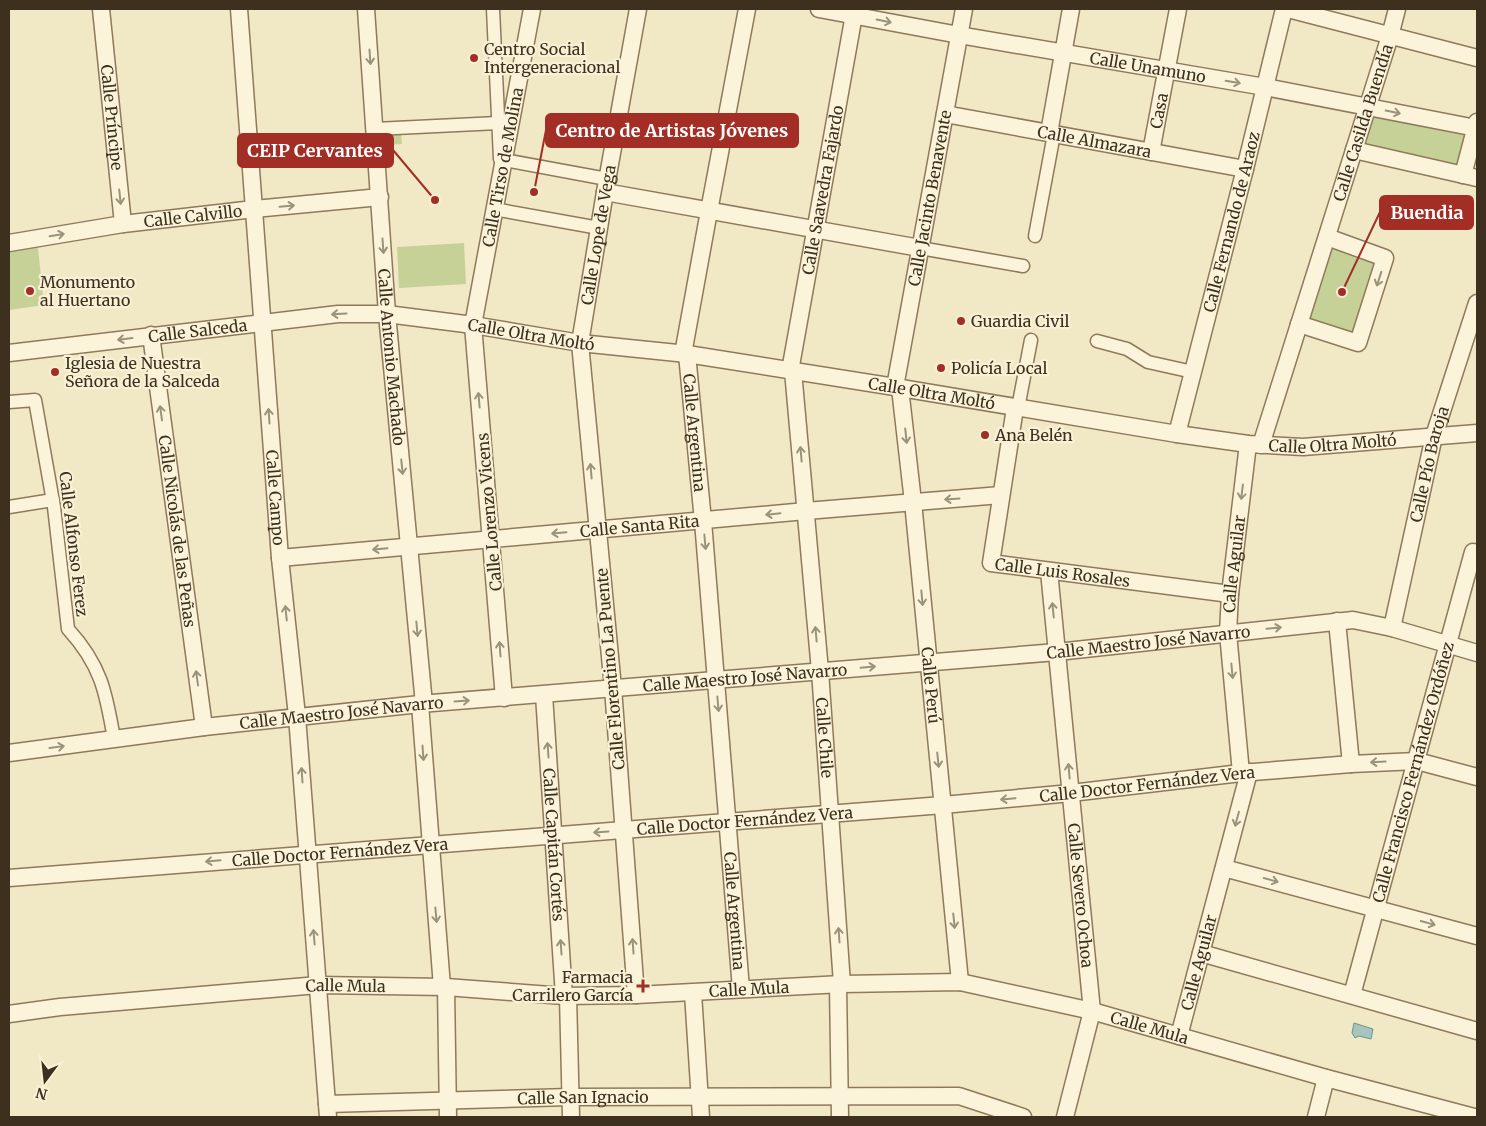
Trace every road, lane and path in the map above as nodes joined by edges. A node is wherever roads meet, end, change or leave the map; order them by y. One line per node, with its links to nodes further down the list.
1 (102, 9): 38 (street, Calle Príncipe, one-way to 38)
2 (239, 9): 35 (street, Calle Campo)
3 (366, 9): 25 (street, Calle Antonio Machado, one-way to 25)
4 (493, 9): 23 (street)
5 (532, 9): 29 (street, Calle Tirso de Molina)
6 (638, 9): 33 (street, Calle Lope de Vega)
7 (747, 9): 37 (street, Calle Argentina)
8 (818, 9): 14 (street, Calle Unamuno)
9 (964, 9): 15 (street, Calle Jacinto Benavente)
10 (1071, 9): 17 (street)
11 (1178, 9): 19 (street, Casa)
12 (1286, 9): 16 (street); 20 (street, Calle Fernando de Araoz)
13 (1397, 9): 16 (street, Calle Casilda Buendía)
14 (855, 12): 15 (street, Calle Unamuno, one-way to 15); 40 (street, Calle Saavedra Fajardo)
15 (959, 35): 17 (street, Calle Unamuno); 22 (street, Calle Jacinto Benavente)
16 (1390, 36): 18 (street); 21 (street, Calle Casilda Buendía)
17 (1064, 52): 19 (street, Calle Unamuno); 26 (street)
18 (1477, 58)
19 (1167, 70): 20 (street, Calle Unamuno, one-way to 20); 28 (street, Casa)
20 (1265, 88): 21 (street, Calle Unamuno); 30 (street, Calle Fernando de Araoz)
21 (1368, 107): 24 (street, Calle Unamuno, one-way to 24); 27 (street, Calle Casilda Buendía)
22 (945, 114): 26 (street, Calle Almazara); 44 (street, Calle Jacinto Benavente)
23 (498, 123): 25 (street); 32 (street)
24 (1477, 125): 31 (street)
25 (375, 129): 34 (street, Calle Antonio Machado)
26 (1052, 134): 28 (street, Calle Almazara); 41 (street)
27 (1354, 150): 31 (street); 42 (street, Calle Casilda Buendía)
28 (1151, 152): 30 (street, Calle Almazara)
29 (504, 160): 32 (street, Calle Tirso de Molina); 33 (street)
30 (1245, 169): 58 (street, Calle Fernando de Araoz)
31 (1470, 177)
32 (500, 178): 36 (street, Calle Tirso de Molina)
33 (606, 186): 37 (street); 39 (street, Calle Lope de Vega)
34 (380, 197): 35 (street, Calle Calvillo, one-way to 34); 47 (street, Calle Antonio Machado, one-way to 47)
35 (254, 209): 38 (street, Calle Calvillo); 48 (street, Calle Campo)
36 (494, 210): 39 (street); 50 (street, Calle Tirso de Molina)
37 (708, 211): 40 (street); 56 (street, Calle Argentina)
38 (123, 224): 43 (street, Calle Calvillo, one-way to 38)
39 (598, 228): 54 (street, Calle Lope de Vega)
40 (815, 228): 44 (street); 57 (street, Calle Saavedra Fajardo)
41 (1035, 236)
42 (1327, 237): 49 (street, Calle Casilda Buendía); 49 (street, one-way to 49)
43 (9, 244)
44 (920, 248): 45 (street); 59 (street, Calle Jacinto Benavente)
45 (1023, 266)
46 (1477, 303): 64 (street, Calle Pío Baroja)
47 (387, 314): 48 (street, Calle Salceda, one-way to 48); 50 (street, Calle Oltra Moltó); 74 (street, Calle Antonio Machado, one-way to 74)
48 (262, 322): 51 (street, Calle Salceda); 76 (street, Calle Campo, one-way to 48)
49 (1299, 324): 65 (street, Calle Casilda Buendía)
50 (473, 326): 54 (street, Calle Oltra Moltó); 73 (street, Calle Lorenzo Vicens, one-way to 50)
51 (151, 336): 55 (street, Calle Salceda, one-way to 55); 93 (street, Calle Nicolás de las Peñas, one-way to 51)
52 (1031, 340): 61 (street)
53 (1097, 341): 58 (street)
54 (580, 343): 56 (street, Calle Oltra Moltó); 72 (street, Calle Florentino La Puente, one-way to 54)
55 (9, 353)
56 (685, 354): 57 (street, Calle Oltra Moltó); 71 (street, Calle Argentina)
57 (791, 371): 59 (street, Calle Oltra Moltó); 70 (street, Calle Chile, one-way to 57)
58 (1193, 372): 63 (street, Calle Fernando de Araoz)
59 (897, 387): 61 (street, Calle Oltra Moltó); 68 (street, Calle Perú, one-way to 68)
60 (9, 402): 67 (street, Calle Alfonso Ferez)
61 (1016, 408): 63 (street, Calle Oltra Moltó); 66 (street, Calle Luis Rosales)
62 (1477, 433): 64 (street, Calle Oltra Moltó)
63 (1177, 434): 65 (street, Calle Oltra Moltó)
64 (1434, 436): 65 (street, Calle Oltra Moltó); 80 (street, Calle Pío Baroja)
65 (1254, 444): 78 (street, Calle Aguilar, one-way to 78)
66 (1001, 495): 68 (street, Calle Santa Rita, one-way to 68); 77 (street, Calle Luis Rosales)
67 (53, 500): 69 (street); 94 (street, Calle Alfonso Ferez)
68 (913, 502): 70 (street, Calle Santa Rita); 85 (street, Calle Perú, one-way to 85)
69 (9, 507)
70 (806, 511): 71 (street, Calle Santa Rita, one-way to 71); 86 (street, Calle Chile, one-way to 70)
71 (703, 521): 72 (street, Calle Santa Rita); 87 (street, Calle Argentina, one-way to 87)
72 (596, 529): 73 (street, Calle Santa Rita, one-way to 73); 88 (street, Calle Florentino La Puente)
73 (492, 539): 74 (street, Calle Santa Rita); 90 (street, Calle Lorenzo Vicens, one-way to 73)
74 (410, 547): 76 (street, Calle Santa Rita, one-way to 76); 91 (street, Calle Antonio Machado, one-way to 91)
75 (1477, 553): 82 (street, Calle Francisco Fernández Ordóñez)
76 (280, 558): 92 (street, Calle Campo, one-way to 76)
77 (1049, 570): 78 (street, Calle Luis Rosales); 83 (street, Calle Severo Ochoa, one-way to 77)
78 (1230, 594): 81 (street, Calle Aguilar)
79 (1336, 621): 80 (street, Calle Maestro José Navarro); 81 (street, Calle Maestro José Navarro, one-way to 79); 97 (street)
80 (1392, 628): 82 (street, Calle Maestro José Navarro)
81 (1228, 633): 83 (street, Calle Maestro José Navarro); 98 (street, Calle Aguilar, one-way to 98)
82 (1448, 645): 84 (street, Calle Maestro José Navarro); 96 (street, Calle Francisco Fernández Ordóñez)
83 (1057, 652): 85 (street, Calle Maestro José Navarro); 100 (street, Calle Severo Ochoa, one-way to 83)
84 (1477, 653)
85 (928, 662): 86 (street, Calle Maestro José Navarro, one-way to 85); 101 (street, Calle Perú, one-way to 101)
86 (820, 671): 87 (street, Calle Maestro José Navarro); 102 (street, Calle Chile)
87 (716, 680): 88 (street, Calle Maestro José Navarro); 103 (street, Calle Argentina, one-way to 103)
88 (613, 688): 89 (street, Calle Maestro José Navarro); 104 (street, Calle Florentino La Puente)
89 (544, 695): 90 (street, Calle Maestro José Navarro); 105 (street, Calle Capitán Cortés, one-way to 89)
90 (504, 698): 91 (street, Calle Maestro José Navarro, one-way to 90)
91 (422, 704): 92 (street, Calle Maestro José Navarro); 106 (street, Calle Antonio Machado, one-way to 106)
92 (297, 716): 93 (street, Calle Maestro José Navarro); 107 (street, Calle Campo, one-way to 92)
93 (204, 727): 94 (street, Calle Maestro José Navarro)
94 (114, 739): 95 (street, Calle Maestro José Navarro, one-way to 94)
95 (9, 753)
96 (1417, 761): 97 (street, Calle Doctor Fernández Vera, one-way to 97); 99 (street, Calle Doctor Fernández Vera); 110 (street, Calle Francisco Fernández Ordóñez)
97 (1351, 764): 98 (street, Calle Doctor Fernández Vera)
98 (1245, 773): 100 (street, Calle Doctor Fernández Vera); 108 (street, Calle Aguilar, one-way to 108)
99 (1477, 777)
100 (1071, 793): 101 (street, Calle Doctor Fernández Vera, one-way to 101); 122 (street, Calle Severo Ochoa)
101 (943, 805): 102 (street, Calle Doctor Fernández Vera); 113 (street, Calle Perú, one-way to 113)
102 (831, 814): 103 (street, Calle Doctor Fernández Vera); 114 (street, Calle Chile, one-way to 102)
103 (728, 822): 104 (street, Calle Doctor Fernández Vera); 117 (street, Calle Argentina)
104 (625, 830): 105 (street, Calle Doctor Fernández Vera, one-way to 105); 119 (street, Calle Florentino La Puente, one-way to 104)
105 (554, 834): 106 (street, Calle Doctor Fernández Vera); 121 (street, Calle Capitán Cortés, one-way to 105)
106 (430, 845): 107 (street, Calle Doctor Fernández Vera); 116 (street, Calle Antonio Machado, one-way to 116)
107 (307, 854): 109 (street, Calle Doctor Fernández Vera, one-way to 109); 115 (street, Calle Campo, one-way to 107)
108 (1224, 868): 110 (street, one-way to 110); 112 (street, Calle Aguilar)
109 (9, 878)
110 (1375, 908): 111 (street, one-way to 111); 120 (street, Calle Francisco Fernández Ordóñez)
111 (1477, 936)
112 (1201, 953): 120 (street); 125 (street, Calle Aguilar)
113 (960, 982): 114 (street, Calle Mula); 122 (street, Calle Mula)
114 (840, 984): 117 (street, Calle Mula); 127 (street, Calle Chile)
115 (318, 985): 116 (street, Calle Mula); 123 (street, Calle Mula); 131 (street, Calle Campo)
116 (444, 987): 121 (street, Calle Mula); 130 (street, Calle Antonio Machado)
117 (741, 989): 118 (street, Calle Mula)
118 (693, 992): 119 (street, Calle Mula); 129 (street)
119 (636, 995): 121 (street, Calle Mula)
120 (1352, 995): 124 (street)
121 (566, 996): 128 (street, Calle Capitán Cortés)
122 (1092, 1012): 125 (street, Calle Mula); 136 (street, Calle Severo Ochoa)
123 (9, 1014)
124 (1477, 1031)
125 (1179, 1036): 126 (street, Calle Mula)
126 (1326, 1078): 137 (street); 138 (street, Calle Mula)
127 (840, 1096): 129 (street, Calle San Ignacio); 134 (street, Calle Chile); 135 (street, Calle San Ignacio)
128 (570, 1097): 129 (street, Calle San Ignacio); 130 (street, Calle San Ignacio); 132 (street, Calle Capitán Cortés)
129 (700, 1098): 133 (street)
130 (448, 1109): 131 (street, Calle San Ignacio)
131 (327, 1111)
132 (571, 1117)
133 (701, 1117)
134 (840, 1117)
135 (1023, 1117)
136 (1065, 1117)
137 (1316, 1117)
138 (1474, 1117)

